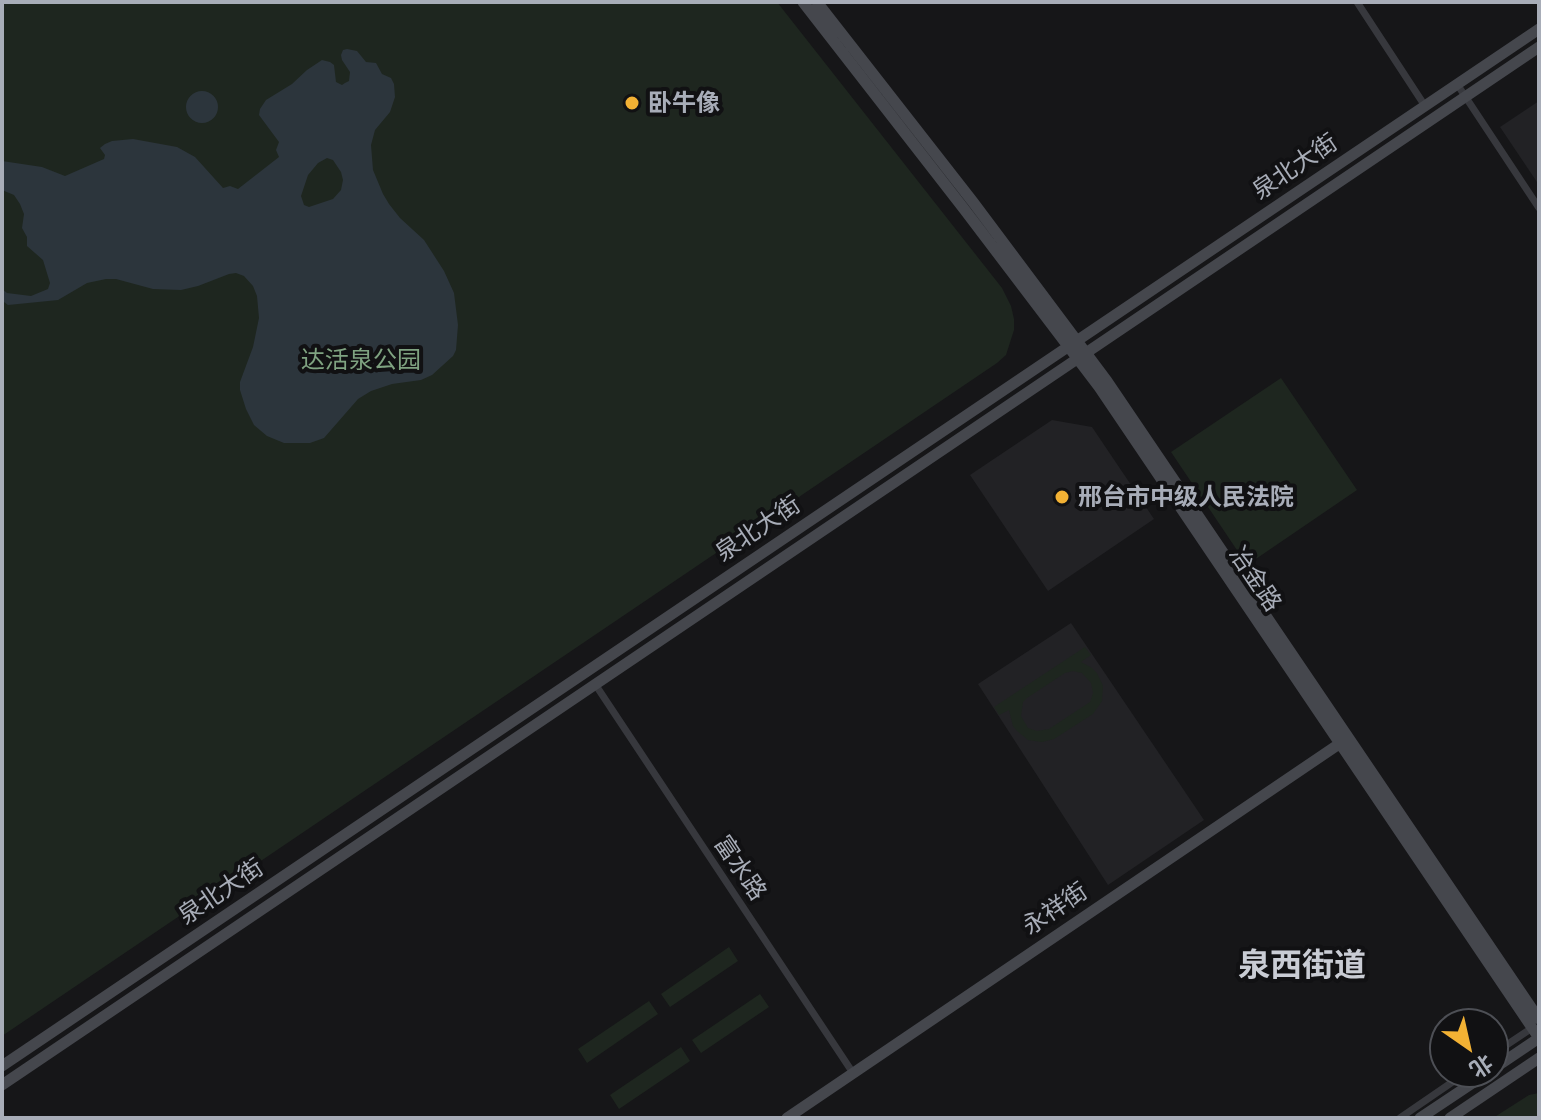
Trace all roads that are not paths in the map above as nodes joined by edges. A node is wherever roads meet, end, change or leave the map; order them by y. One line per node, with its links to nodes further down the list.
1 (803, 2): 10 (main road, 冶金路)
2 (817, 2): 10 (main road, 冶金路)
3 (1357, 2): 8 (street)
4 (1539, 29): 6 (main road, 泉北大街)
5 (1539, 47): 7 (main road, 泉北大街)
6 (1457, 84): 7 (street); 8 (main road, 泉北大街)
7 (1465, 97): 9 (street); 11 (main road, 泉北大街)
8 (1425, 106): 10 (main road, 泉北大街)
9 (1539, 208)
10 (1072, 343): 11 (main road, 冶金路); 18 (main road, 泉北大街)
11 (1082, 355): 12 (main road, 泉北大街); 13 (main road, 冶金路)
12 (595, 684): 19 (street, 富水路); 20 (main road, 泉北大街)
13 (1344, 740): 14 (main road, 冶金路); 19 (main road, 永祥街)
14 (1538, 1032): 15 (street); 16 (main road)
15 (1509, 1046)
16 (1509, 1055)
17 (1539, 1058): 26 (main road)
18 (2, 1066)
19 (853, 1073): 23 (main road, 永祥街)
20 (2, 1085)
21 (1444, 1088): 24 (street)
22 (1464, 1088): 25 (main road)
23 (787, 1118)
24 (1400, 1118)
25 (1420, 1118)
26 (1450, 1118)

